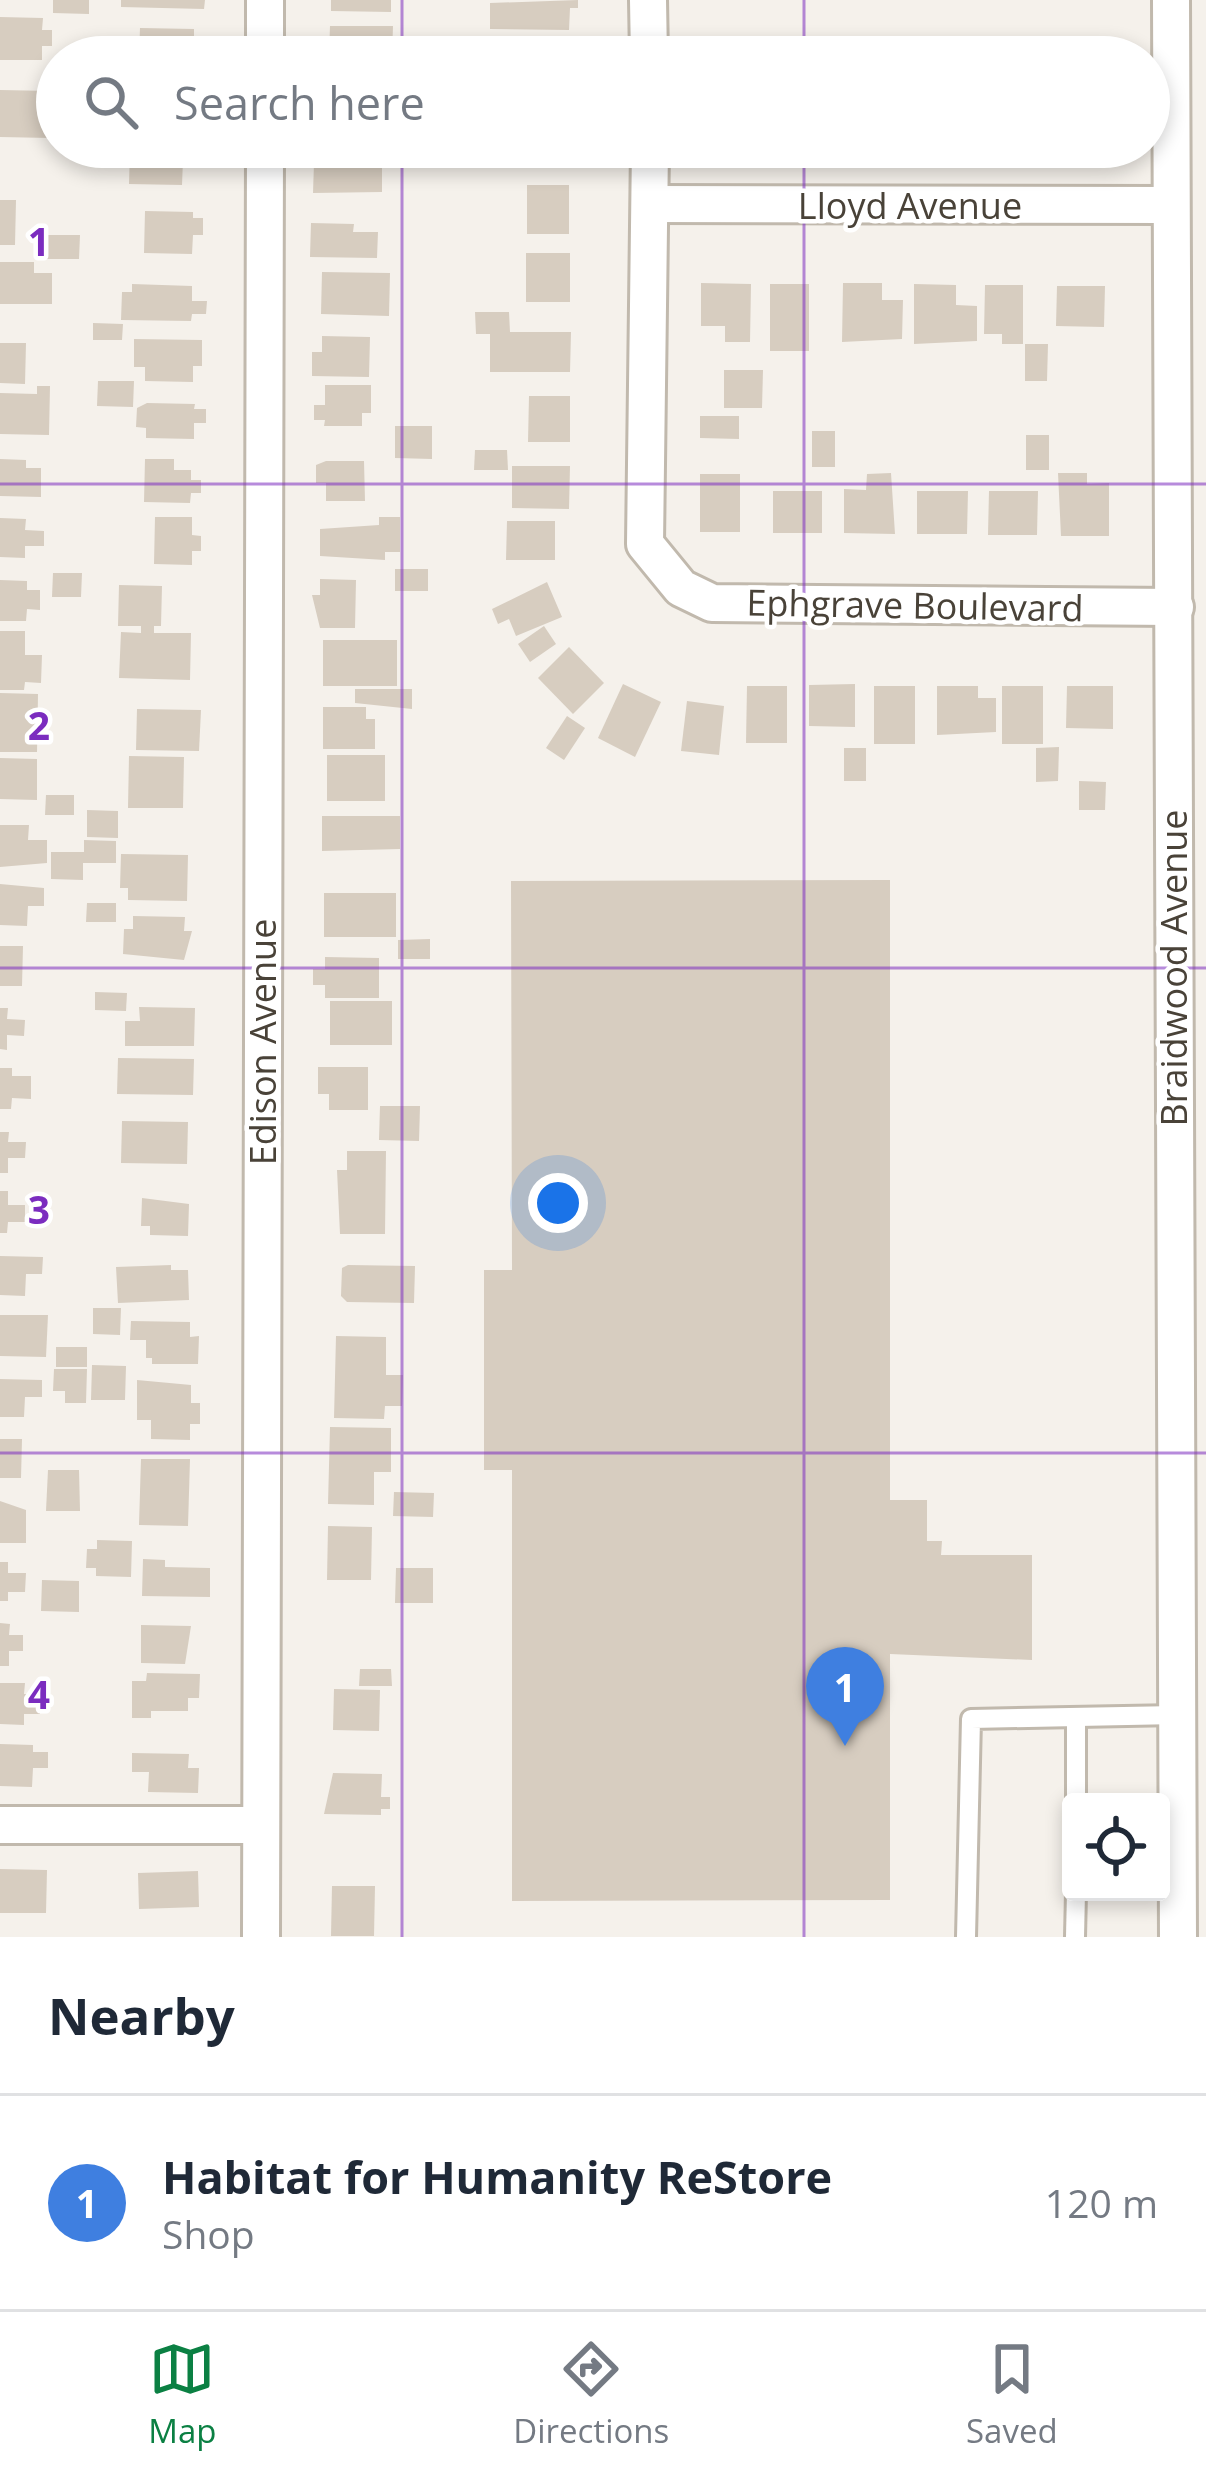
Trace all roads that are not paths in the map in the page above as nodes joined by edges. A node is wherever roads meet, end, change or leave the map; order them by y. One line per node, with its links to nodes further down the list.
1 (265, 0): 4 (street)
2 (648, 0): 5 (street)
3 (1171, 0): 9 (street, Braidwood Avenue)
4 (265, 36)
5 (649, 36)
6 (265, 168): 16 (street, Edison Avenue)
7 (650, 168): 8 (street, Ephgrave Boulevard)
8 (650, 204): 9 (street, Lloyd Avenue); 10 (street, Ephgrave Boulevard)
9 (1170, 205): 10 (street, Braidwood Avenue)
10 (1175, 608): 11 (street, Braidwood Avenue)
11 (1189, 888): 12 (street, Braidwood Avenue)
12 (1177, 1715): 13 (lane); 21 (street, Braidwood Avenue)
13 (1076, 1717): 14 (lane); 19 (lane)
14 (1076, 1793)
15 (0, 1825): 16 (street)
16 (260, 1825): 18 (street, Edison Avenue)
17 (1076, 1901): 20 (lane)
18 (261, 1937)
19 (966, 1937)
20 (1075, 1937)
21 (1178, 1937)

